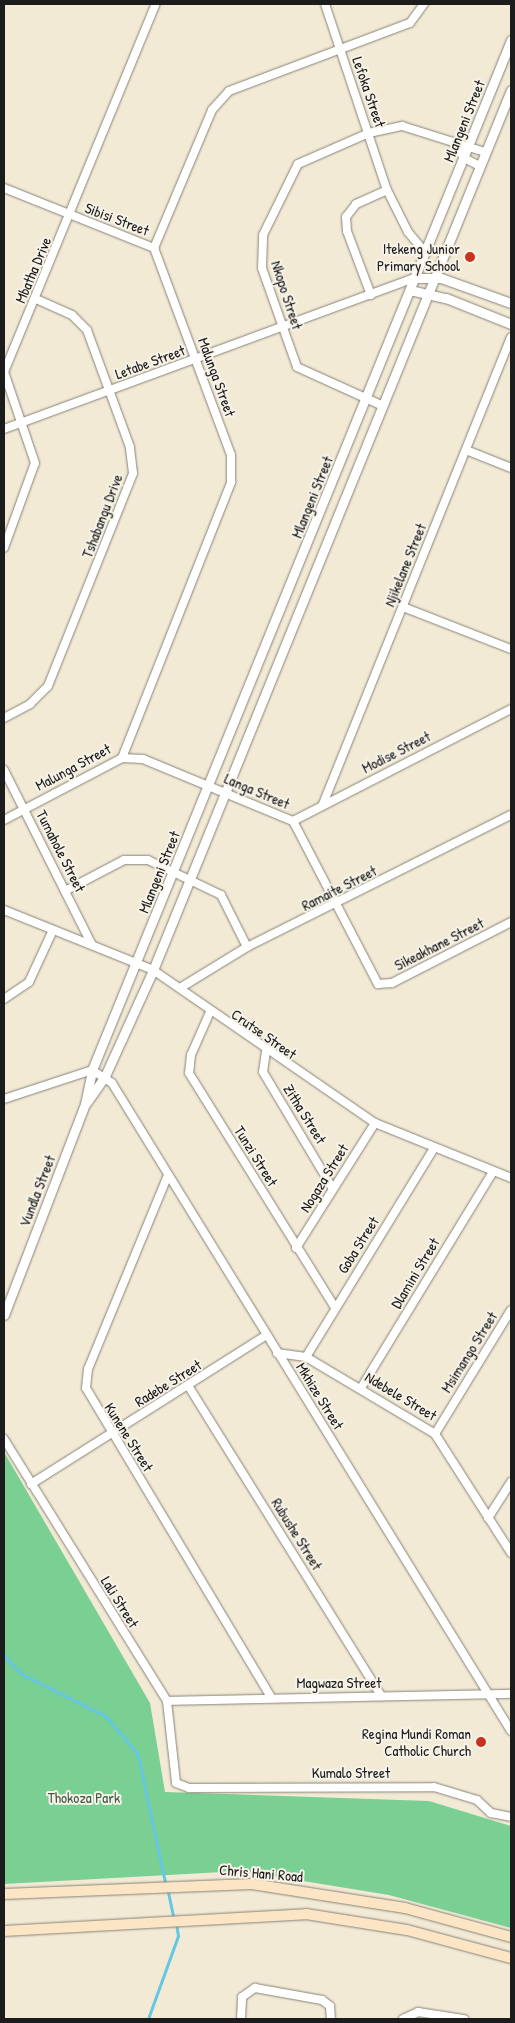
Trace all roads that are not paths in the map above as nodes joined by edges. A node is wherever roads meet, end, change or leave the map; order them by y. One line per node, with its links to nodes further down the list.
1 (156, 4): 15 (street, Mbatha Drive)
2 (325, 4): 5 (street, Lefoka Street)
3 (424, 4): 5 (street)
4 (511, 40): 9 (street, Mlangeni Street)
5 (340, 49): 7 (street, Lefoka Street); 16 (street)
6 (511, 90): 10 (street, Mlangeni Street)
7 (369, 133): 8 (street, Nkopo Street); 14 (street, Lefoka Street); 27 (street, Nkopo Street)
8 (454, 144): 9 (street, Nkopo Street); 11 (street)
9 (469, 145): 10 (street, Nkopo Street); 11 (street, Mlangeni Street)
10 (485, 152): 12 (street, Mlangeni Street)
11 (464, 158): 12 (street); 17 (street, Mlangeni Street)
12 (480, 166): 18 (street, Mlangeni Street)
13 (4, 188): 15 (street, Sibisi Street)
14 (387, 190): 17 (street, Lefoka Street); 23 (street)
15 (70, 216): 16 (street, Sibisi Street); 24 (street, Mbatha Drive)
16 (154, 248): 29 (street, Malunga Street)
17 (425, 252): 19 (street, Mlangeni Street)
18 (433, 276): 19 (street); 22 (street, Mlangeni Street); 25 (street)
19 (415, 278): 20 (street, Letabe Street); 21 (street, Mlangeni Street)
20 (389, 289): 21 (street, Letabe Street); 23 (street, Letabe Street)
21 (410, 290): 22 (street); 32 (street, Mlangeni Street)
22 (426, 292): 26 (street); 33 (street, Mlangeni Street)
23 (371, 296): 27 (street, Letabe Street)
24 (36, 299): 30 (street, Mbatha Drive); 31 (street, Tshabangu Drive)
25 (511, 303)
26 (511, 324)
27 (283, 328): 29 (street, Letabe Street); 32 (street, Nkopo Street)
28 (511, 337): 36 (street, Njikelane Street)
29 (196, 360): 31 (street, Letabe Street); 43 (street, Malunga Street)
30 (4, 372): 34 (street, Mbatha Drive)
31 (110, 391): 34 (street, Letabe Street); 42 (street, Tshabangu Drive)
32 (366, 399): 33 (street, Nkopo Street); 45 (street, Mlangeni Street)
33 (381, 405): 46 (street, Mlangeni Street)
34 (23, 423): 35 (street, Letabe Street); 38 (street, Mbatha Drive)
35 (4, 430)
36 (466, 450): 37 (street); 39 (street, Njikelane Street)
37 (511, 468)
38 (4, 548)
39 (403, 607): 40 (street); 47 (street, Njikelane Street)
40 (511, 648)
41 (511, 709): 47 (street, Modise Street)
42 (4, 718)
43 (122, 758): 45 (street, Langa Street); 48 (street, Malunga Street)
44 (4, 770): 48 (street, Tumahole Street)
45 (209, 787): 46 (street, Langa Street); 52 (street, Mlangeni Street)
46 (225, 793): 51 (street, Langa Street); 53 (street, Mlangeni Street)
47 (323, 804): 51 (street, Modise Street)
48 (24, 809): 50 (street, Malunga Street); 54 (street, Tumahole Street)
49 (511, 815): 55 (street, Ramaite Street)
50 (4, 820)
51 (293, 821): 55 (street, Langa Street)
52 (173, 870): 53 (street); 54 (street); 61 (street, Mlangeni Street)
53 (190, 877): 60 (street); 62 (street, Mlangeni Street)
54 (65, 891): 59 (street, Tumahole Street)
55 (336, 906): 60 (street, Ramaite Street); 63 (street, Langa Street)
56 (4, 910): 58 (street, Crutse Street)
57 (511, 922): 63 (street, Sikeakhane Street)
58 (53, 930): 59 (street, Crutse Street); 65 (street)
59 (92, 945): 61 (street, Crutse Street)
60 (247, 947): 64 (street, Ramaite Street)
61 (137, 963): 62 (street, Crutse Street); 68 (street, Vundla Street)
62 (153, 970): 64 (street, Crutse Street); 69 (street, Vundla Street)
63 (378, 984)
64 (180, 988): 66 (street, Crutse Street)
65 (4, 1000)
66 (210, 1012): 67 (street, Crutse Street); 78 (street, Tunzi Street)
67 (266, 1052): 72 (street, Crutse Street); 77 (street, Zitha Street)
68 (92, 1070): 69 (street); 70 (street); 71 (street, Vundla Street)
69 (105, 1076): 71 (street, Vundla Street); 75 (street, Mkhize Street)
70 (4, 1099)
71 (85, 1104): 81 (street, Vundla Street)
72 (375, 1123): 73 (street, Crutse Street); 77 (street, Nogaza Street)
73 (434, 1148): 74 (street, Crutse Street); 79 (street, Goba Street)
74 (493, 1172): 76 (street, Crutse Street); 86 (street, Dlamini Street)
75 (168, 1175): 82 (street, Mkhize Street); 88 (street, Kunene Street)
76 (511, 1178)
77 (334, 1188): 78 (street, Nogaza Street)
78 (296, 1248): 79 (street, Tunzi Street)
79 (335, 1308): 84 (street, Goba Street)
80 (511, 1310): 87 (street, Msimango Street)
81 (4, 1314)
82 (267, 1335): 83 (street, Mkhize Street); 85 (street, Radebe Street)
83 (277, 1353): 84 (street, Ndebele Street); 95 (street, Mkhize Street)
84 (306, 1356): 86 (street, Ndebele Street)
85 (189, 1387): 88 (street, Radebe Street); 97 (street, Rubushe Street)
86 (361, 1388): 87 (street, Ndebele Street)
87 (435, 1434): 92 (street, Ndebele Street)
88 (112, 1435): 91 (street, Radebe Street); 96 (street, Kunene Street)
89 (4, 1439): 91 (street, Lali Street)
90 (511, 1482): 92 (street)
91 (31, 1484): 98 (street, Lali Street)
92 (488, 1518): 93 (street, Ndebele Street)
93 (511, 1554)
94 (511, 1694): 95 (street, Magwaza Street)
95 (489, 1695): 97 (street, Magwaza Street); 99 (street, Mkhize Street)
96 (270, 1696): 97 (street, Magwaza Street); 98 (street, Magwaza Street)
97 (381, 1696)
98 (167, 1701): 100 (street, Lali Street)
99 (511, 1731)
100 (182, 1787): 101 (street, Kumalo Street)
101 (511, 1817)
102 (4, 1894): 104 (main road, Chris Hani Road)
103 (4, 1931): 105 (main road)
104 (511, 1937)
105 (511, 1958)
106 (241, 2019): 107 (street)
107 (331, 2019)
108 (403, 2019): 109 (street)
109 (464, 2019)

